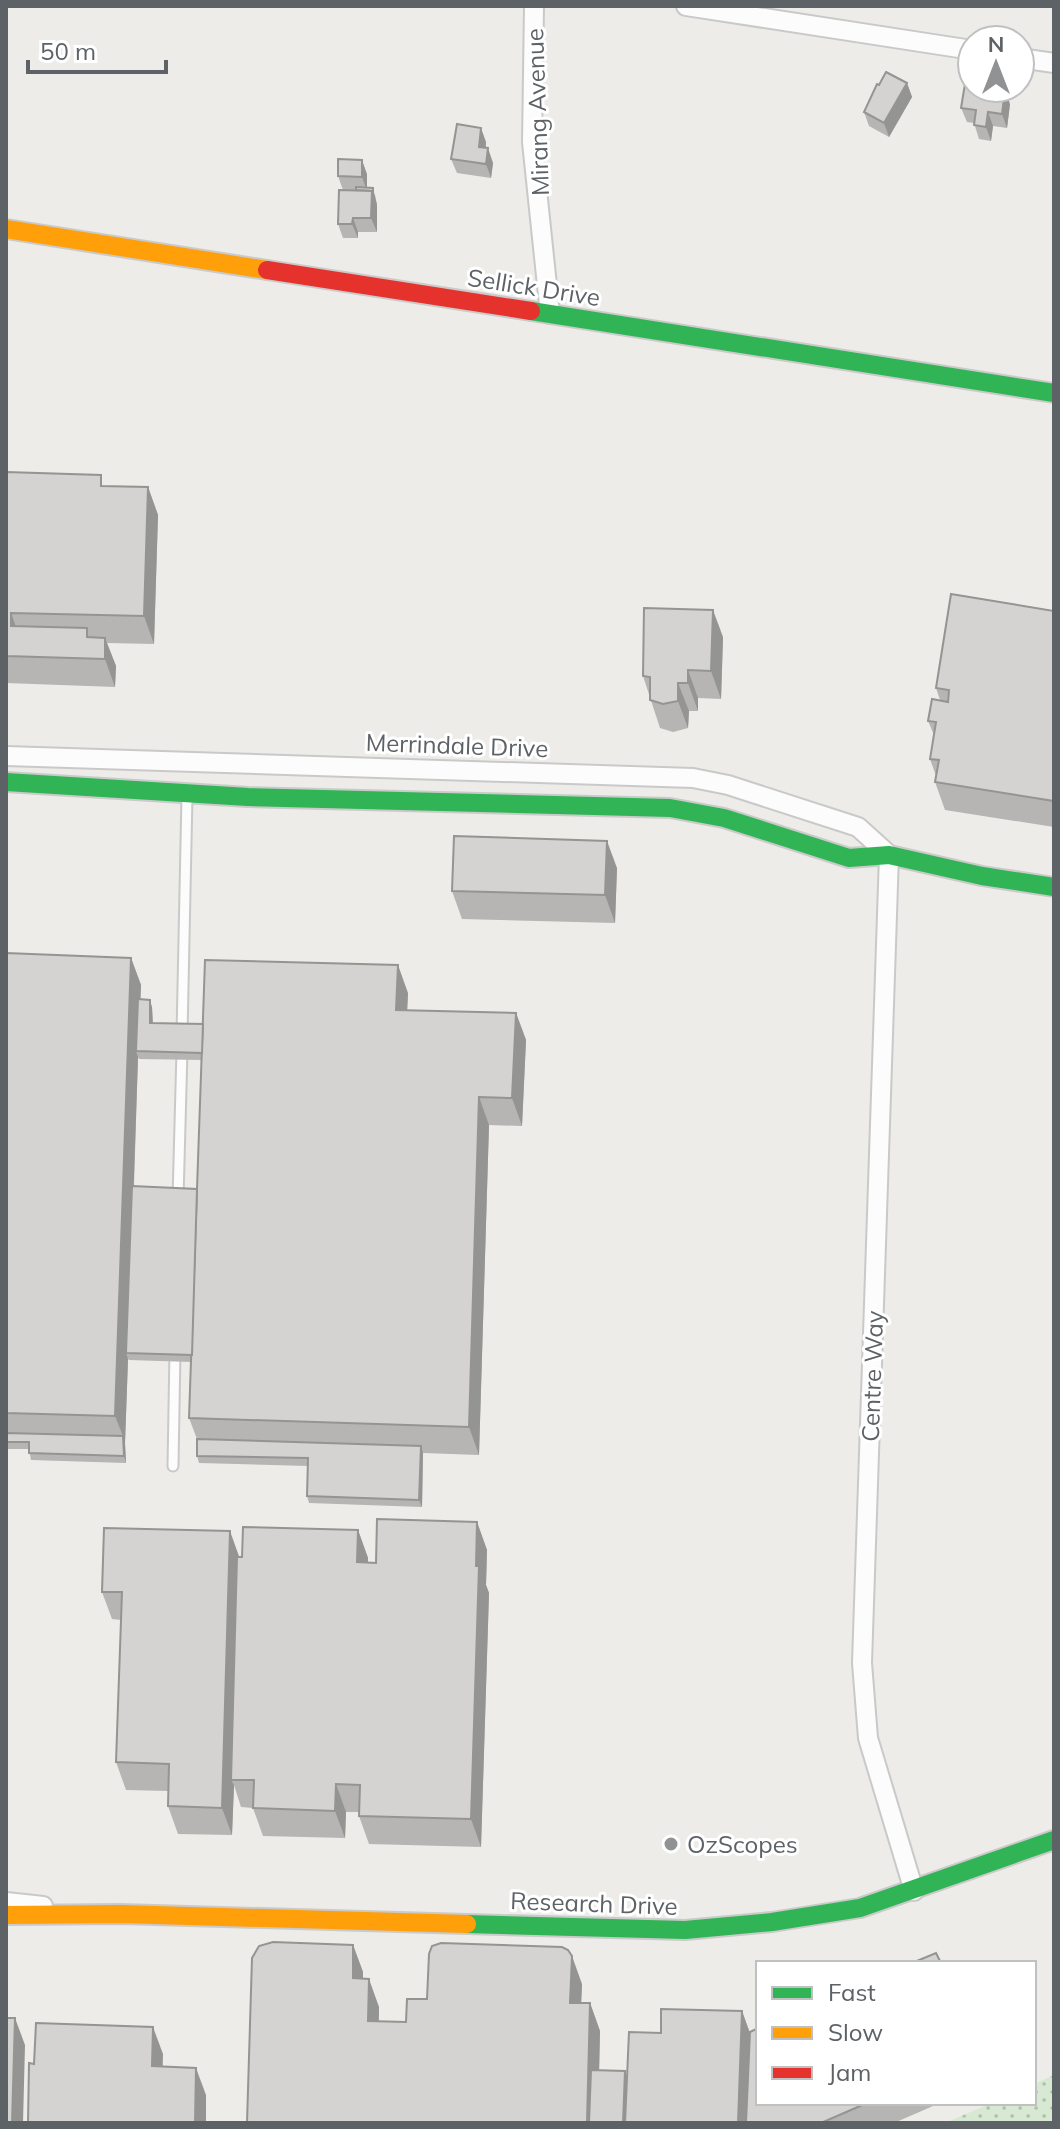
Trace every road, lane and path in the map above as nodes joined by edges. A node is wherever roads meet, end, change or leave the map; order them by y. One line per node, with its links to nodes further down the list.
1 (534, 6): 5 (street, Mirang Avenue)
2 (686, 6): 3 (street)
3 (956, 48)
4 (6, 229): 5 (street, Sellick Drive)
5 (550, 314): 6 (street, Sellick Drive)
6 (1054, 393)
7 (6, 756): 8 (street, Merrindale Drive)
8 (188, 762): 9 (street, Merrindale Drive); 11 (street)
9 (393, 767): 12 (street); 13 (street, Merrindale Drive)
10 (6, 782): 11 (street, Merrindale Drive)
11 (187, 795): 12 (street, Merrindale Drive); 15 (lane)
12 (392, 801): 13 (street, Merrindale Drive)
13 (889, 855): 14 (street, Merrindale Drive); 19 (street, Centre Way)
14 (1054, 887)
15 (178, 1215)
16 (175, 1341): 17 (lane)
17 (173, 1466)
18 (1054, 1840): 19 (street, Research Drive)
19 (914, 1891): 21 (street, Research Drive)
20 (6, 1902): 21 (street, Research Drive)
21 (121, 1914): 22 (street, Research Drive)
22 (6, 1915)

